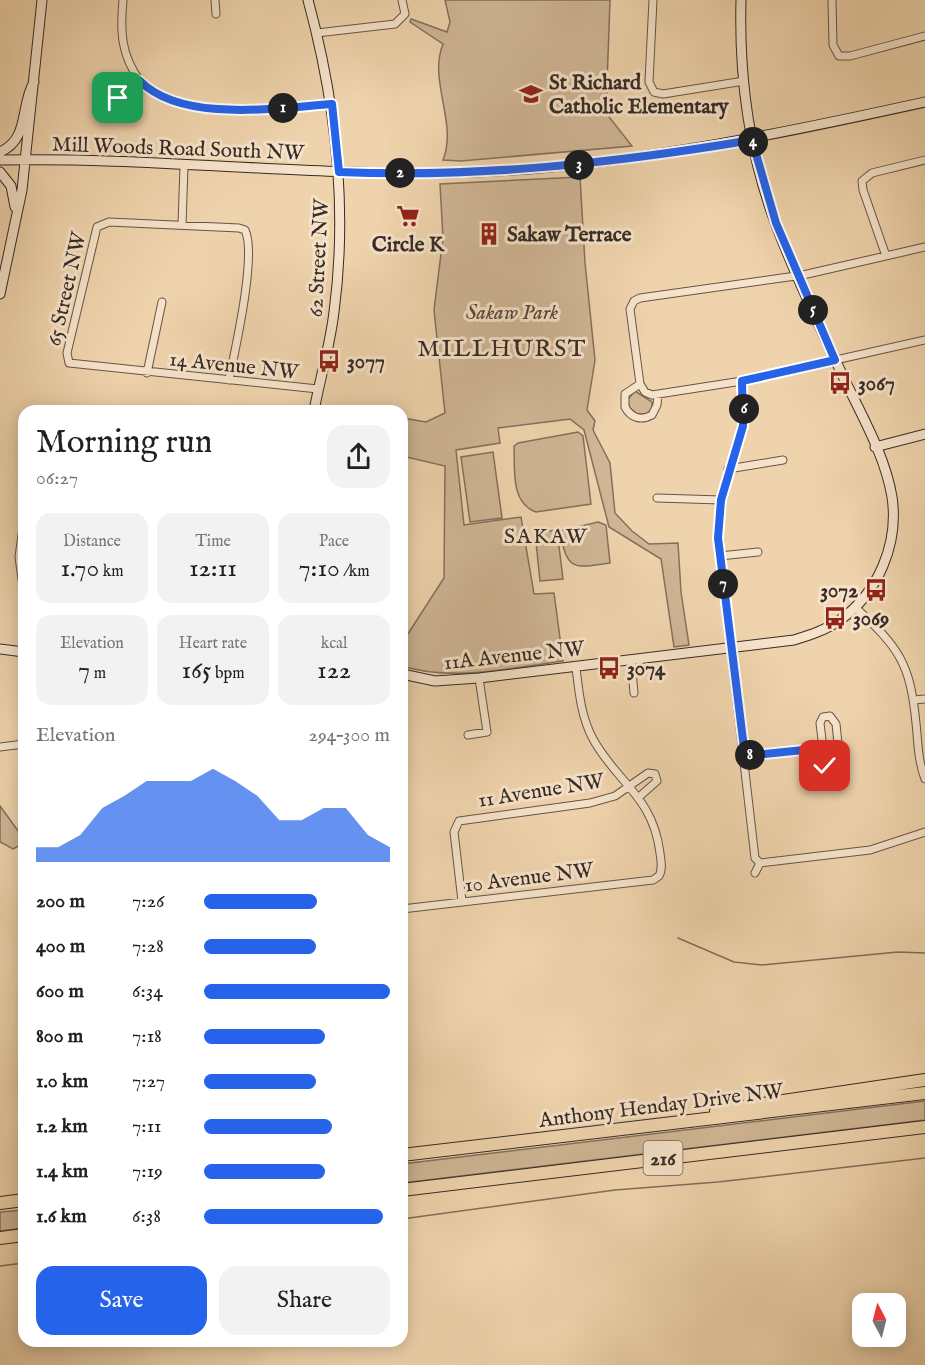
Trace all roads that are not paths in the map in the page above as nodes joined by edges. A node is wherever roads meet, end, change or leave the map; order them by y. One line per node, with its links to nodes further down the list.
1 (42, 0): 12 (street)
2 (123, 0): 13 (street)
3 (215, 0): 9 (street)
4 (308, 0): 10 (street, 62 Street NW)
5 (402, 0): 10 (street)
6 (653, 0): 14 (street)
7 (741, 0): 14 (street, 11A Avenue NW)
8 (832, 0): 11 (street)
9 (216, 14)
10 (317, 33): 17 (street, 62 Street NW)
11 (925, 36)
12 (35, 80): 19 (street); 21 (street)
13 (140, 81): 15 (street); 17 (street)
14 (744, 81): 18 (street, 11A Avenue NW)
15 (118, 98)
16 (925, 102): 18 (street, Mill Woods Road South NW)
17 (332, 104): 25 (street, 62 Street NW)
18 (752, 140): 25 (street, Mill Woods Road South NW); 30 (street, 11A Avenue NW)
19 (0, 152)
20 (0, 160): 21 (street, Mill Woods Road South NW)
21 (26, 160): 23 (street, Mill Woods Road South NW); 27 (street)
22 (925, 160): 29 (street)
23 (183, 166): 25 (street, Mill Woods Road South NW); 26 (street)
24 (0, 172): 27 (street)
25 (339, 172): 40 (street, 62 Street NW)
26 (182, 225): 35 (street, 65 Street NW); 37 (street)
27 (14, 231): 31 (street)
28 (925, 247): 29 (street)
29 (886, 256): 30 (street)
30 (798, 276): 34 (street, 11A Avenue NW); 39 (street)
31 (0, 294)
32 (162, 302): 36 (street, 14 Avenue NW)
33 (925, 340): 34 (street)
34 (835, 360): 38 (street); 44 (street, 11A Avenue NW)
35 (68, 361): 36 (street, 14 Avenue NW)
36 (147, 373): 37 (street, 14 Avenue NW)
37 (229, 380): 40 (street, 14 Avenue NW)
38 (742, 381): 41 (street); 46 (street)
39 (640, 384): 41 (street); 41 (street)
40 (318, 389): 42 (street, 62 Street NW)
41 (655, 395)
42 (315, 405)
43 (925, 434): 44 (street)
44 (875, 447): 53 (street, 11A Avenue NW)
45 (783, 460): 46 (street)
46 (728, 469): 48 (street)
47 (657, 498): 48 (street)
48 (721, 500): 50 (street)
49 (758, 552): 50 (street)
50 (720, 556): 54 (street)
51 (18, 557): 52 (street)
52 (10, 559)
53 (855, 607): 54 (street, 11A Avenue NW); 63 (street)
54 (731, 648): 57 (street, 11A Avenue NW); 68 (street)
55 (0, 649): 56 (street)
56 (18, 651)
57 (631, 660): 58 (street, 11A Avenue NW); 61 (street)
58 (576, 668): 60 (street, 11A Avenue NW); 70 (street)
59 (408, 675): 60 (street, 11A Avenue NW)
60 (479, 678): 64 (street)
61 (634, 693)
62 (925, 699): 63 (street)
63 (914, 700): 69 (street)
64 (468, 735)
65 (18, 745): 66 (street)
66 (0, 747)
67 (823, 748): 67 (street); 68 (street)
68 (745, 756): 73 (street)
69 (925, 779)
70 (631, 787): 71 (street); 71 (street, 11 Avenue NW); 75 (street, 11 Avenue NW)
71 (639, 797): 75 (street, 10 Avenue NW)
72 (925, 832): 73 (street)
73 (760, 863): 74 (street)
74 (755, 873)
75 (462, 901): 76 (street, 10 Avenue NW)
76 (408, 908)
77 (925, 1080): 79 (highway)
78 (925, 1093): 79 (highway, Anthony Henday Drive NW / 216)
79 (665, 1124): 81 (highway, Anthony Henday Drive NW / 216)
80 (925, 1127): 82 (highway, 216)
81 (408, 1154)
82 (408, 1189)
83 (18, 1201): 84 (highway)
84 (0, 1203)
85 (18, 1236): 86 (highway)
86 (0, 1238)

